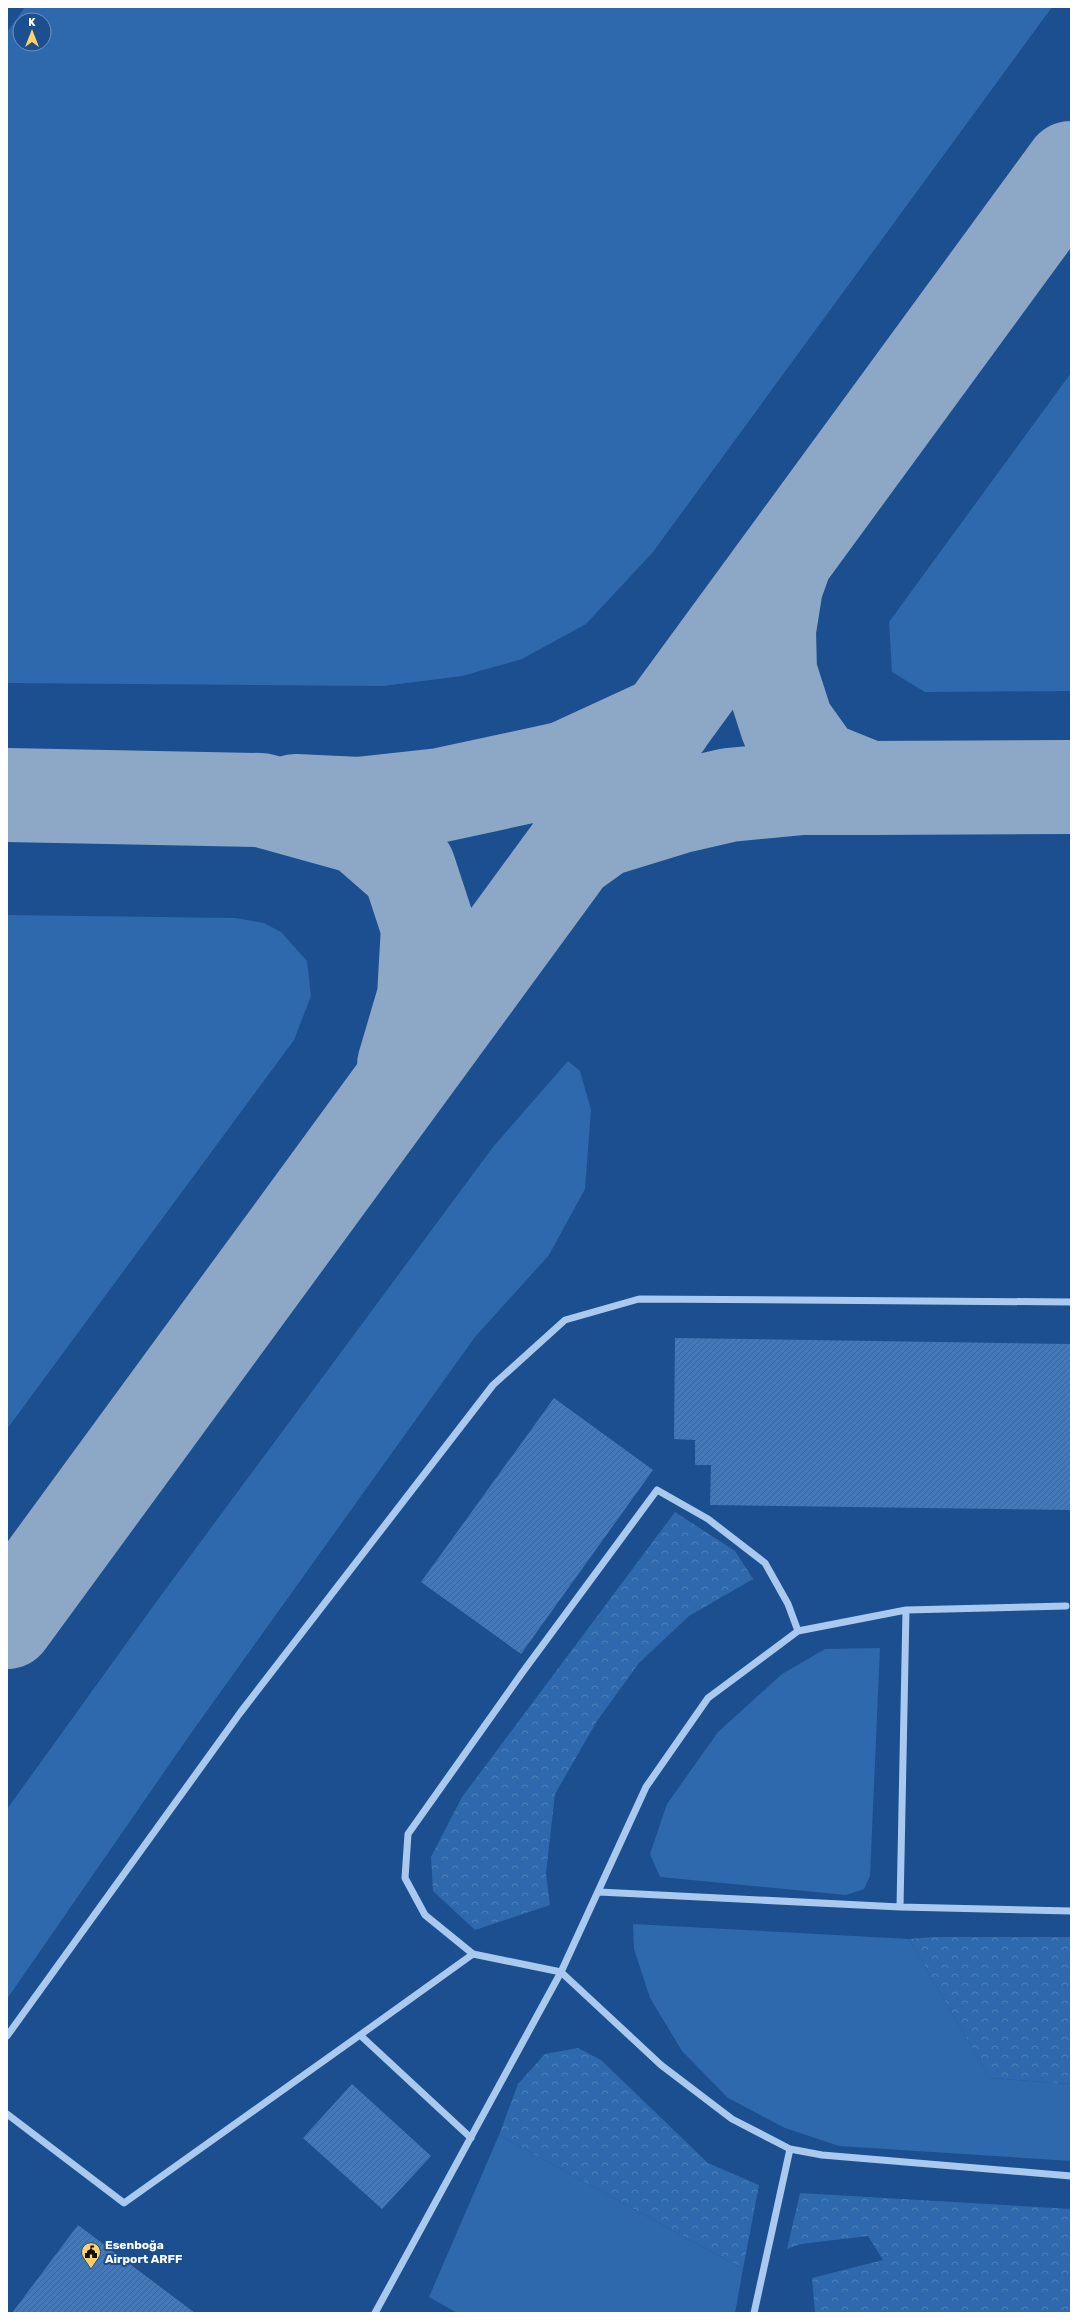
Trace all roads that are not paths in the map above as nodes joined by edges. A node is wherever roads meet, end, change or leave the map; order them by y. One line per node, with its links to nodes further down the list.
1 (1071, 1302): 11 (lane)
2 (1066, 1606): 3 (lane)
3 (906, 1610): 4 (lane); 6 (lane)
4 (798, 1631): 5 (lane); 8 (lane)
5 (599, 1892): 6 (lane); 9 (lane)
6 (900, 1908): 7 (lane)
7 (1071, 1910)
8 (474, 1954): 9 (lane); 10 (lane)
9 (561, 1972): 13 (lane); 14 (lane)
10 (360, 2035): 12 (lane); 13 (lane)
11 (7, 2036)
12 (7, 2114)
13 (471, 2138): 16 (lane)
14 (790, 2149): 15 (lane); 17 (lane)
15 (1071, 2176)
16 (375, 2313)
17 (754, 2313)

